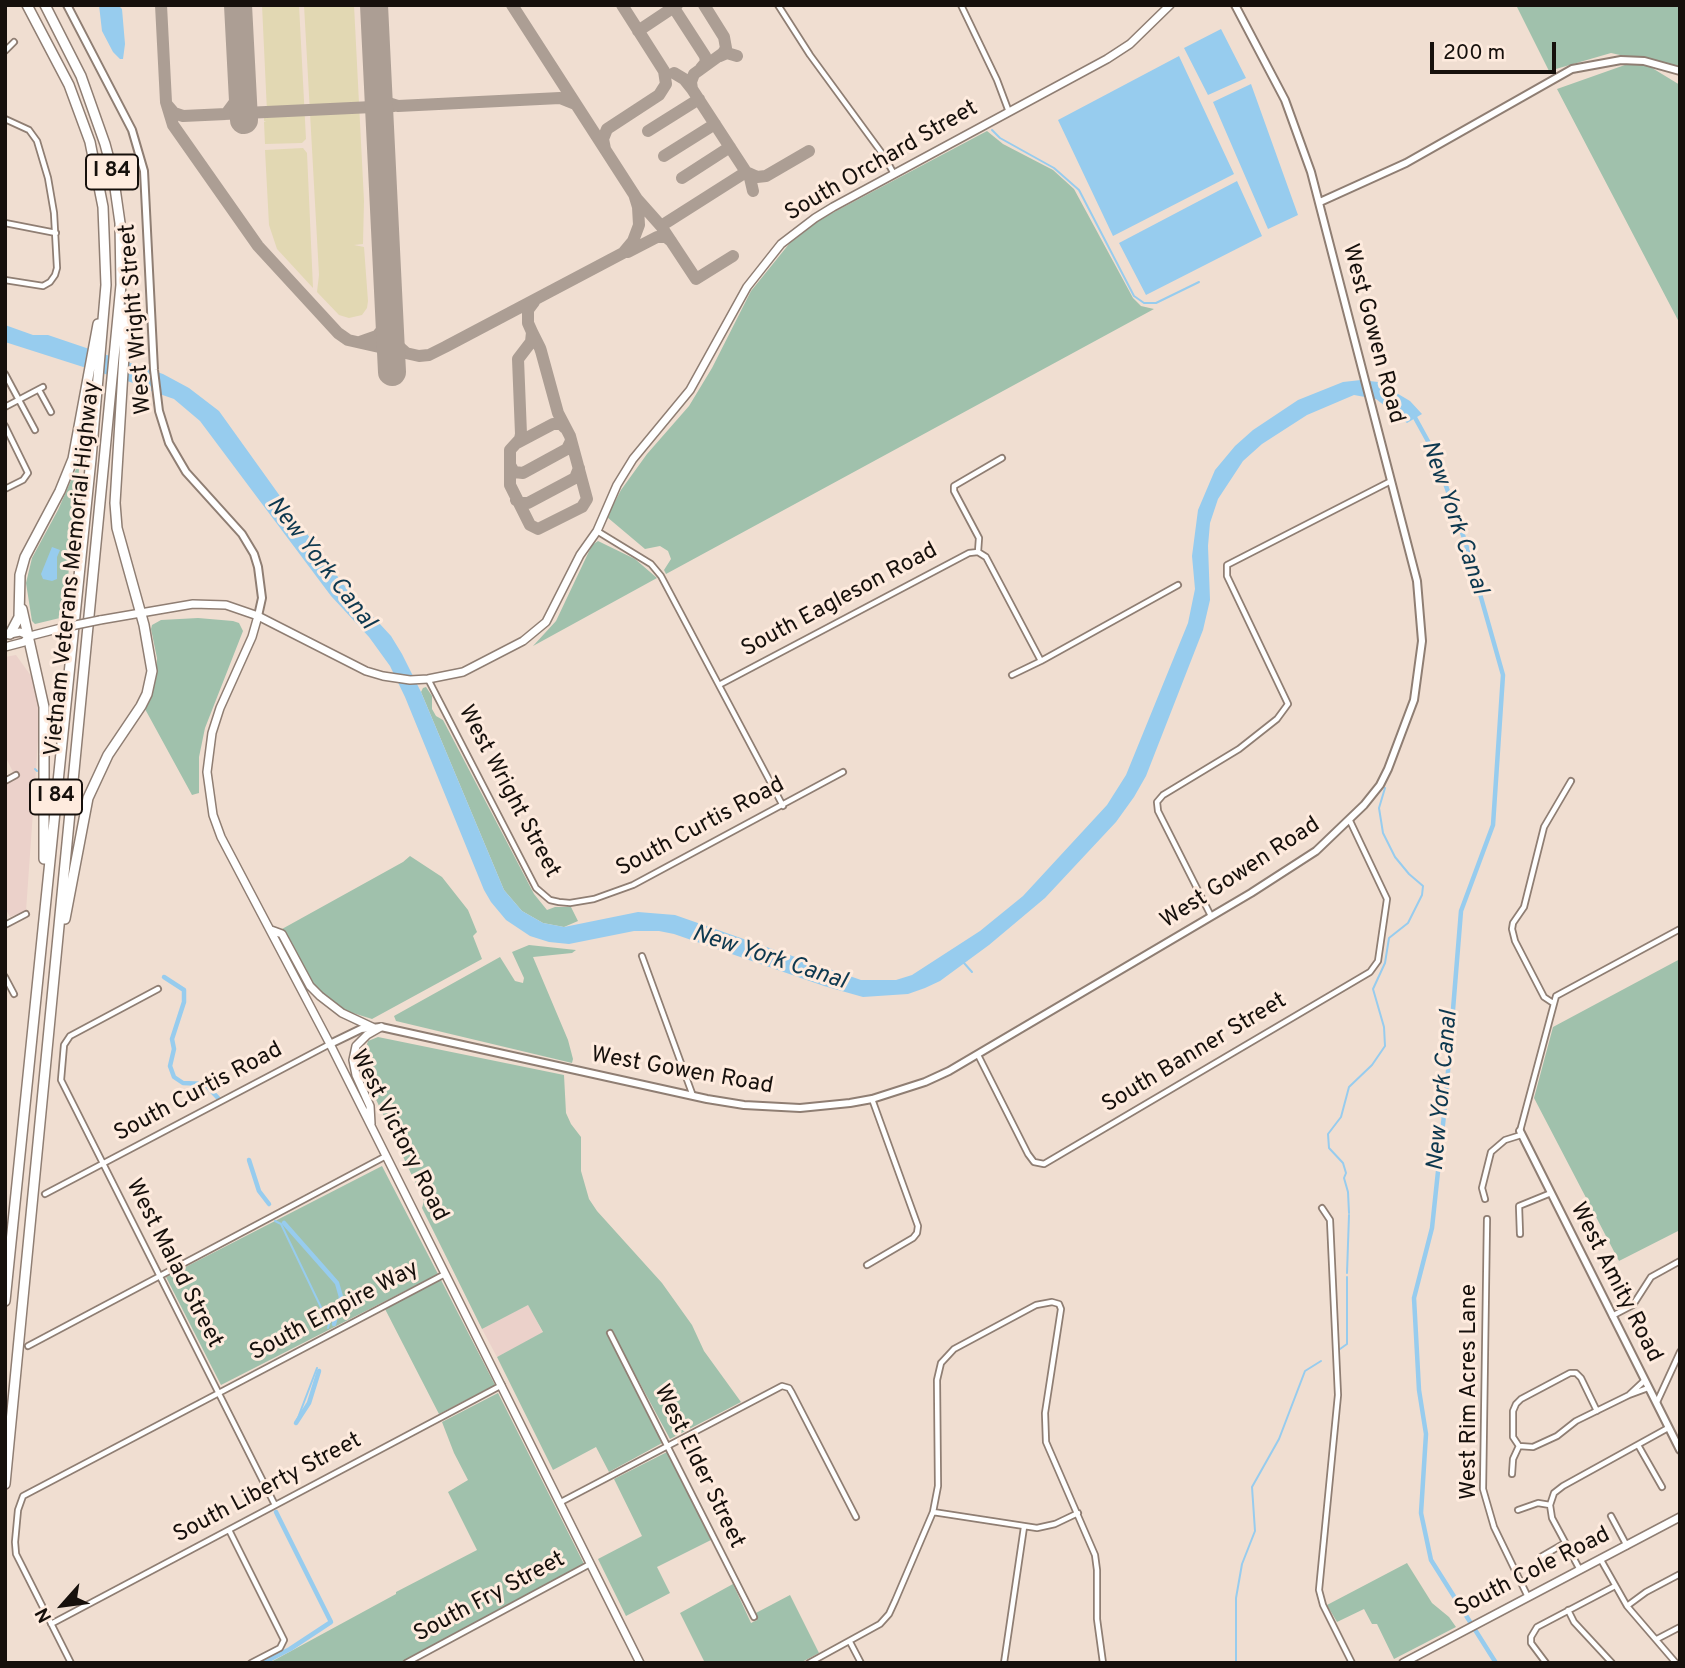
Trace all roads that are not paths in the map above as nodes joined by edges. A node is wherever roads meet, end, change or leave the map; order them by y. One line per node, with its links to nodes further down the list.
1 (27, 5): 20 (highway, I 84)
2 (45, 5): 18 (highway, Vietnam Veterans Memorial Highway / I 84)
3 (67, 5): 34 (street, West Wright Street)
4 (778, 5): 13 (street)
5 (961, 5): 11 (street)
6 (1170, 5): 11 (main road, South Orchard Street)
7 (1235, 5): 14 (street, West Gowen Road)
8 (14, 42): 9 (street)
9 (5, 51)
10 (1680, 71): 14 (street)
11 (1009, 112): 13 (main road, South Orchard Street)
12 (5, 119): 16 (street)
13 (894, 174): 29 (main road, South Orchard Street)
14 (1320, 202): 27 (street, West Gowen Road)
15 (5, 223): 16 (street)
16 (56, 233): 17 (street)
17 (5, 280)
18 (120, 354): 33 (highway); 57 (highway, Vietnam Veterans Memorial Highway / I 84)
19 (5, 374): 21 (street)
20 (93, 376): 32 (highway); 49 (highway, Vietnam Veterans Memorial Highway / I 84)
21 (19, 400): 22 (street); 23 (street); 25 (street)
22 (5, 407)
23 (51, 412)
24 (5, 426): 28 (street)
25 (35, 430)
26 (1002, 458): 30 (street)
27 (1392, 481): 47 (street, West Gowen Road); 51 (street)
28 (5, 489)
29 (597, 531): 40 (main road, South Orchard Street); 41 (street)
30 (978, 552): 38 (street); 41 (street, South Eagleson Road)
31 (1178, 585): 38 (street)
32 (21, 604): 35 (highway); 36 (highway)
33 (141, 612): 34 (main road, South Orchard Street); 36 (main road, South Orchard Street, bridge); 57 (highway)
34 (258, 616): 40 (main road, South Orchard Street); 53 (main road, West Victory Road)
35 (8, 634): 36 (main road, South Orchard Street)
36 (30, 636): 37 (main road, South Orchard Street); 49 (highway)
37 (5, 647)
38 (1041, 662): 39 (street)
39 (1012, 675)
40 (424, 679): 48 (street, West Wright Street)
41 (719, 685): 46 (street)
42 (843, 772): 46 (street, South Curtis Road)
43 (16, 775): 44 (street)
44 (5, 780)
45 (1571, 781): 60 (street)
46 (783, 806): 48 (street, South Curtis Road)
47 (1350, 821): 51 (street, West Gowen Road); 63 (street, South Banner Street)
48 (570, 903)
49 (44, 913): 80 (highway, Vietnam Veterans Memorial Highway / I 84)
50 (26, 914): 52 (street)
51 (1211, 916): 63 (street, West Gowen Road)
52 (5, 925)
53 (270, 929): 61 (main road); 62 (main road, West Victory Road)
54 (1680, 929): 60 (street)
55 (642, 956): 64 (street)
56 (5, 977): 59 (street)
57 (54, 982): 98 (highway, Vietnam Veterans Memorial Highway / I 84)
58 (158, 989): 69 (street, West Malad Street)
59 (14, 994)
60 (1553, 1003): 67 (street)
61 (377, 1027): 62 (street, South Curtis Road); 64 (street, West Gowen Road); 66 (main road)
62 (330, 1044): 66 (main road, West Victory Road); 69 (street, South Curtis Road)
63 (978, 1055): 65 (street, West Gowen Road)
64 (693, 1096): 65 (street, West Gowen Road)
65 (872, 1099): 77 (street)
66 (371, 1125): 68 (main road, West Victory Road)
67 (1521, 1133): 70 (street, West Amity Road); 72 (street)
68 (386, 1156): 78 (main road, West Victory Road); 79 (street)
69 (103, 1164): 71 (street, South Curtis Road); 79 (street, West Malad Street)
70 (1551, 1193): 75 (street); 81 (street, West Amity Road)
71 (45, 1194)
72 (1485, 1199)
73 (1322, 1208): 135 (street)
74 (1487, 1219): 119 (street, West Rim Acres Lane)
75 (1520, 1234)
76 (1680, 1261): 81 (street)
77 (867, 1265)
78 (446, 1273): 86 (main road, West Victory Road); 88 (street, South Empire Way)
79 (160, 1276): 83 (street); 88 (street, West Malad Street)
80 (5, 1301)
81 (1612, 1316): 85 (street, West Amity Road)
82 (610, 1332): 93 (street, West Elder Street)
83 (28, 1346)
84 (1680, 1352): 90 (street)
85 (1645, 1380): 87 (street, West Amity Road); 89 (street)
86 (502, 1385): 100 (main road, West Victory Road); 101 (street, South Liberty Street)
87 (1648, 1388): 89 (street); 90 (street, West Amity Road)
88 (219, 1393): 101 (street, West Malad Street); 123 (street, South Empire Way)
89 (1629, 1395): 91 (street)
90 (1656, 1404): 92 (street, West Amity Road)
91 (1597, 1410): 95 (street); 95 (street)
92 (1668, 1428): 94 (street); 96 (street, West Amity Road)
93 (668, 1445): 100 (street); 107 (street); 122 (street, West Elder Street)
94 (1638, 1445): 99 (street); 102 (street)
95 (1519, 1446): 97 (street)
96 (1680, 1450)
97 (1512, 1474)
98 (5, 1484)
99 (1662, 1487)
100 (561, 1503): 115 (main road, West Victory Road)
101 (275, 1505): 110 (street, South Liberty Street)
102 (1550, 1505): 103 (street); 111 (street)
103 (1518, 1510)
104 (933, 1512): 105 (street); 109 (street); 126 (street)
105 (1078, 1513): 109 (street); 134 (street)
106 (1611, 1516): 112 (street)
107 (856, 1517)
108 (1680, 1517): 112 (main road, South Cole Road)
109 (1024, 1527): 133 (street)
110 (229, 1530): 123 (street, South Liberty Street); 128 (street)
111 (1565, 1543): 113 (street); 116 (street)
112 (1627, 1546): 114 (main road, South Cole Road)
113 (1539, 1558)
114 (1601, 1560): 116 (main road, South Cole Road); 118 (street)
115 (591, 1564): 129 (street, South Fry Street); 130 (main road, West Victory Road)
116 (1580, 1571): 119 (main road, South Cole Road)
117 (1680, 1574): 120 (street)
118 (1615, 1586): 120 (street); 121 (street)
119 (1528, 1597): 136 (main road, South Cole Road)
120 (1627, 1606): 125 (street)
121 (1568, 1610): 137 (street); 138 (street)
122 (754, 1617)
123 (51, 1624): 127 (street)
124 (1680, 1627): 125 (street)
125 (1657, 1639): 139 (street)
126 (850, 1642): 131 (street); 132 (street)
127 (71, 1663)
128 (251, 1663)
129 (406, 1663)
130 (640, 1663)
131 (809, 1663)
132 (861, 1663)
133 (1004, 1663)
134 (1103, 1663)
135 (1352, 1663)
136 (1403, 1663)
137 (1546, 1663)
138 (1612, 1663)
139 (1676, 1663)

